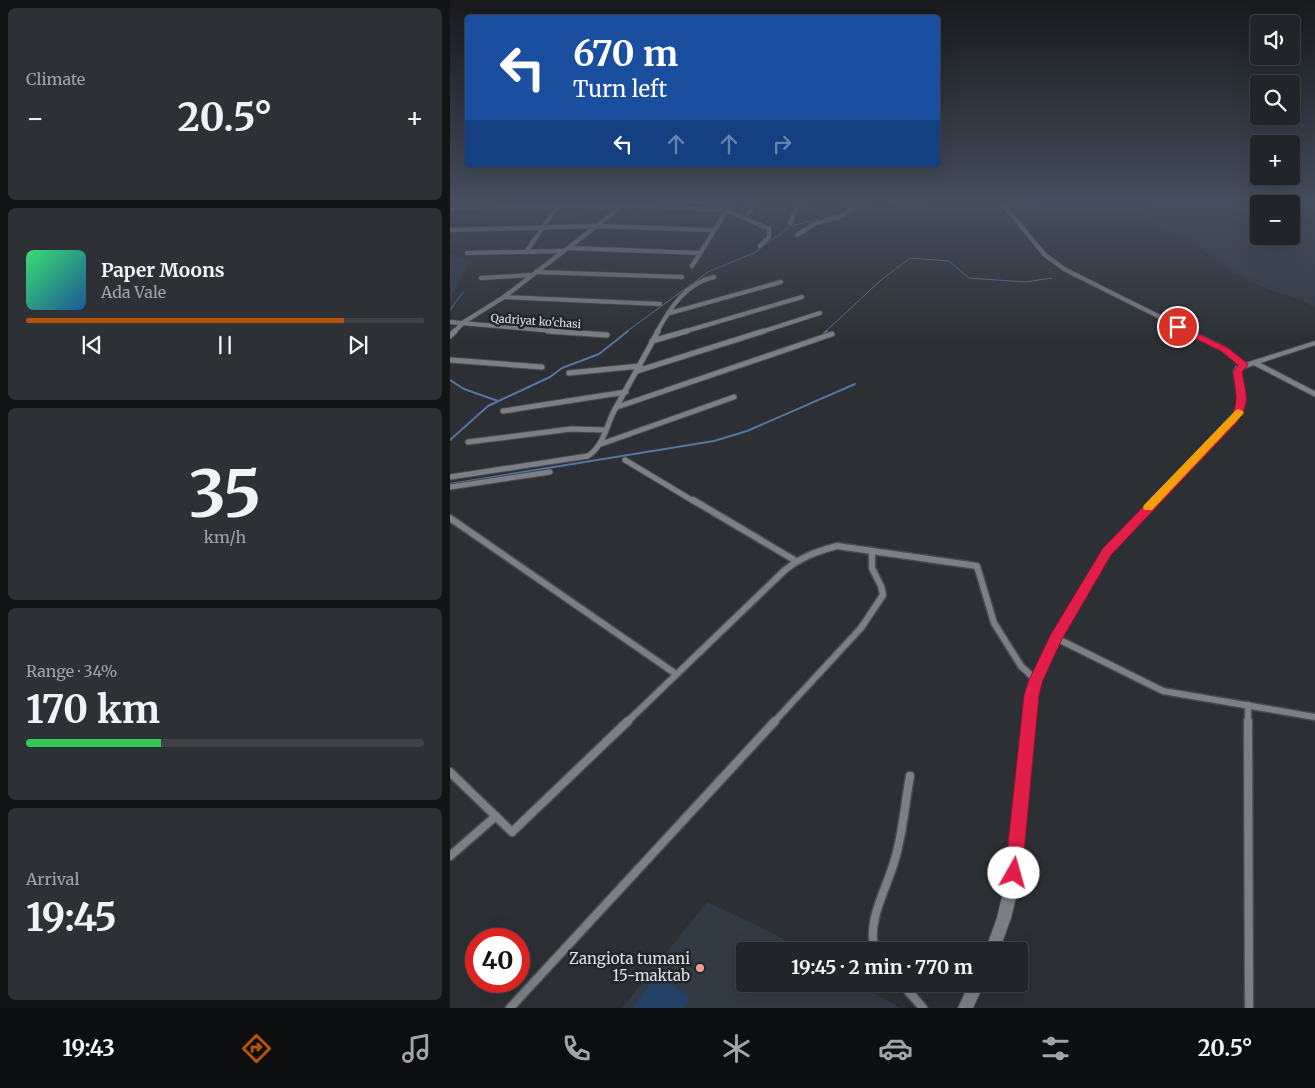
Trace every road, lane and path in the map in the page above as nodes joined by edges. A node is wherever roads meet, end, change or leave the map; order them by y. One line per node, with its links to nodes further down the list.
1 (529, 248): 6 (street)
2 (568, 248): 7 (street)
3 (569, 248): 9 (street)
4 (702, 248): 9 (street)
5 (1039, 248): 31 (street)
6 (526, 252): 7 (street); 8 (street)
7 (562, 252): 11 (street)
8 (467, 253)
9 (699, 253): 10 (street)
10 (692, 266)
11 (536, 272): 12 (street); 15 (street)
12 (531, 275): 14 (street); 17 (street)
13 (714, 277): 20 (street)
14 (480, 278)
15 (682, 278)
16 (781, 282): 20 (street)
17 (504, 297): 19 (street); 23 (street)
18 (802, 297): 27 (street)
19 (660, 304)
20 (669, 313): 27 (street)
21 (820, 313): 33 (street)
22 (450, 322): 23 (street, Qadriyat ko'chasi)
23 (464, 322): 25 (street, Qadriyat ko'chasi); 26 (street)
24 (832, 334): 38 (street)
25 (607, 335)
26 (450, 336)
27 (652, 341): 33 (street)
28 (1315, 343): 30 (street)
29 (450, 360): 32 (street)
30 (1255, 362): 31 (street); 36 (street)
31 (1244, 365): 50 (street)
32 (542, 367)
33 (639, 369): 34 (street); 35 (street)
34 (569, 373)
35 (626, 392): 38 (street); 39 (street)
36 (1315, 394)
37 (734, 397): 42 (street)
38 (617, 407): 40 (street)
39 (504, 411)
40 (606, 430): 41 (street); 42 (street)
41 (468, 442)
42 (602, 444): 45 (street)
43 (625, 460): 49 (street)
44 (550, 472): 46 (street)
45 (450, 477)
46 (450, 488)
47 (450, 518): 51 (street)
48 (872, 551): 49 (street); 52 (street); 63 (street)
49 (796, 562): 51 (street)
50 (1056, 638): 52 (street); 53 (street)
51 (676, 674): 57 (street)
52 (1036, 680): 60 (street)
53 (1248, 705): 54 (street); 66 (street)
54 (1315, 717)
55 (450, 772): 57 (street)
56 (910, 776): 59 (street)
57 (496, 816): 58 (street)
58 (450, 856)
59 (872, 942)
60 (995, 942)
61 (909, 992): 64 (street)
62 (973, 992): 65 (street)
63 (510, 1008)
64 (923, 1008)
65 (965, 1008)
66 (1249, 1008)

